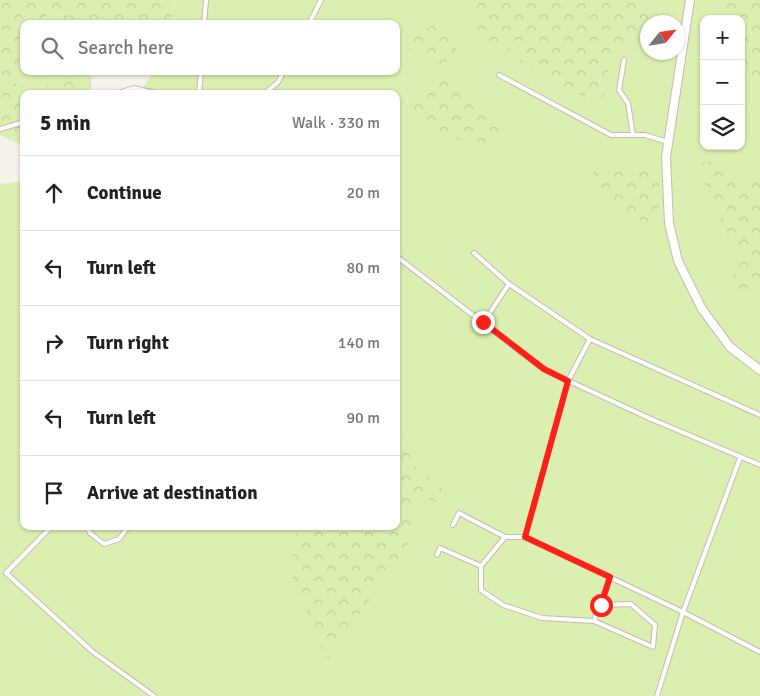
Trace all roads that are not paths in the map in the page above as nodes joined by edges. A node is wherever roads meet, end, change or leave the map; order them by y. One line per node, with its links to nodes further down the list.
1 (206, 0): 4 (lane)
2 (321, 0): 5 (lane)
3 (690, 0): 17 (street)
4 (204, 20)
5 (311, 20)
6 (624, 60): 16 (lane)
7 (201, 75): 12 (lane)
8 (282, 75): 13 (lane)
9 (499, 75): 16 (lane)
10 (128, 90): 11 (lane)
11 (142, 90)
12 (199, 90)
13 (269, 90)
14 (20, 123): 15 (lane)
15 (0, 129)
16 (633, 135): 17 (lane)
17 (668, 142): 23 (street)
18 (474, 253): 20 (lane)
19 (400, 259): 21 (lane)
20 (509, 284): 21 (lane); 22 (lane)
21 (483, 322): 24 (lane)
22 (590, 338): 24 (lane); 25 (lane)
23 (760, 370)
24 (568, 381): 26 (lane); 33 (lane)
25 (760, 415)
26 (740, 458): 27 (lane); 38 (lane)
27 (760, 465)
28 (453, 525): 32 (lane)
29 (48, 530): 41 (lane)
30 (88, 530): 31 (lane)
31 (126, 530)
32 (505, 537): 33 (lane); 35 (lane)
33 (525, 537): 36 (lane)
34 (437, 554): 35 (lane)
35 (481, 566): 39 (lane)
36 (610, 577): 37 (lane); 38 (lane)
37 (601, 605): 39 (lane); 39 (lane)
38 (683, 612): 40 (lane); 42 (lane)
39 (594, 621)
40 (760, 652)
41 (154, 696)
42 (658, 696)

